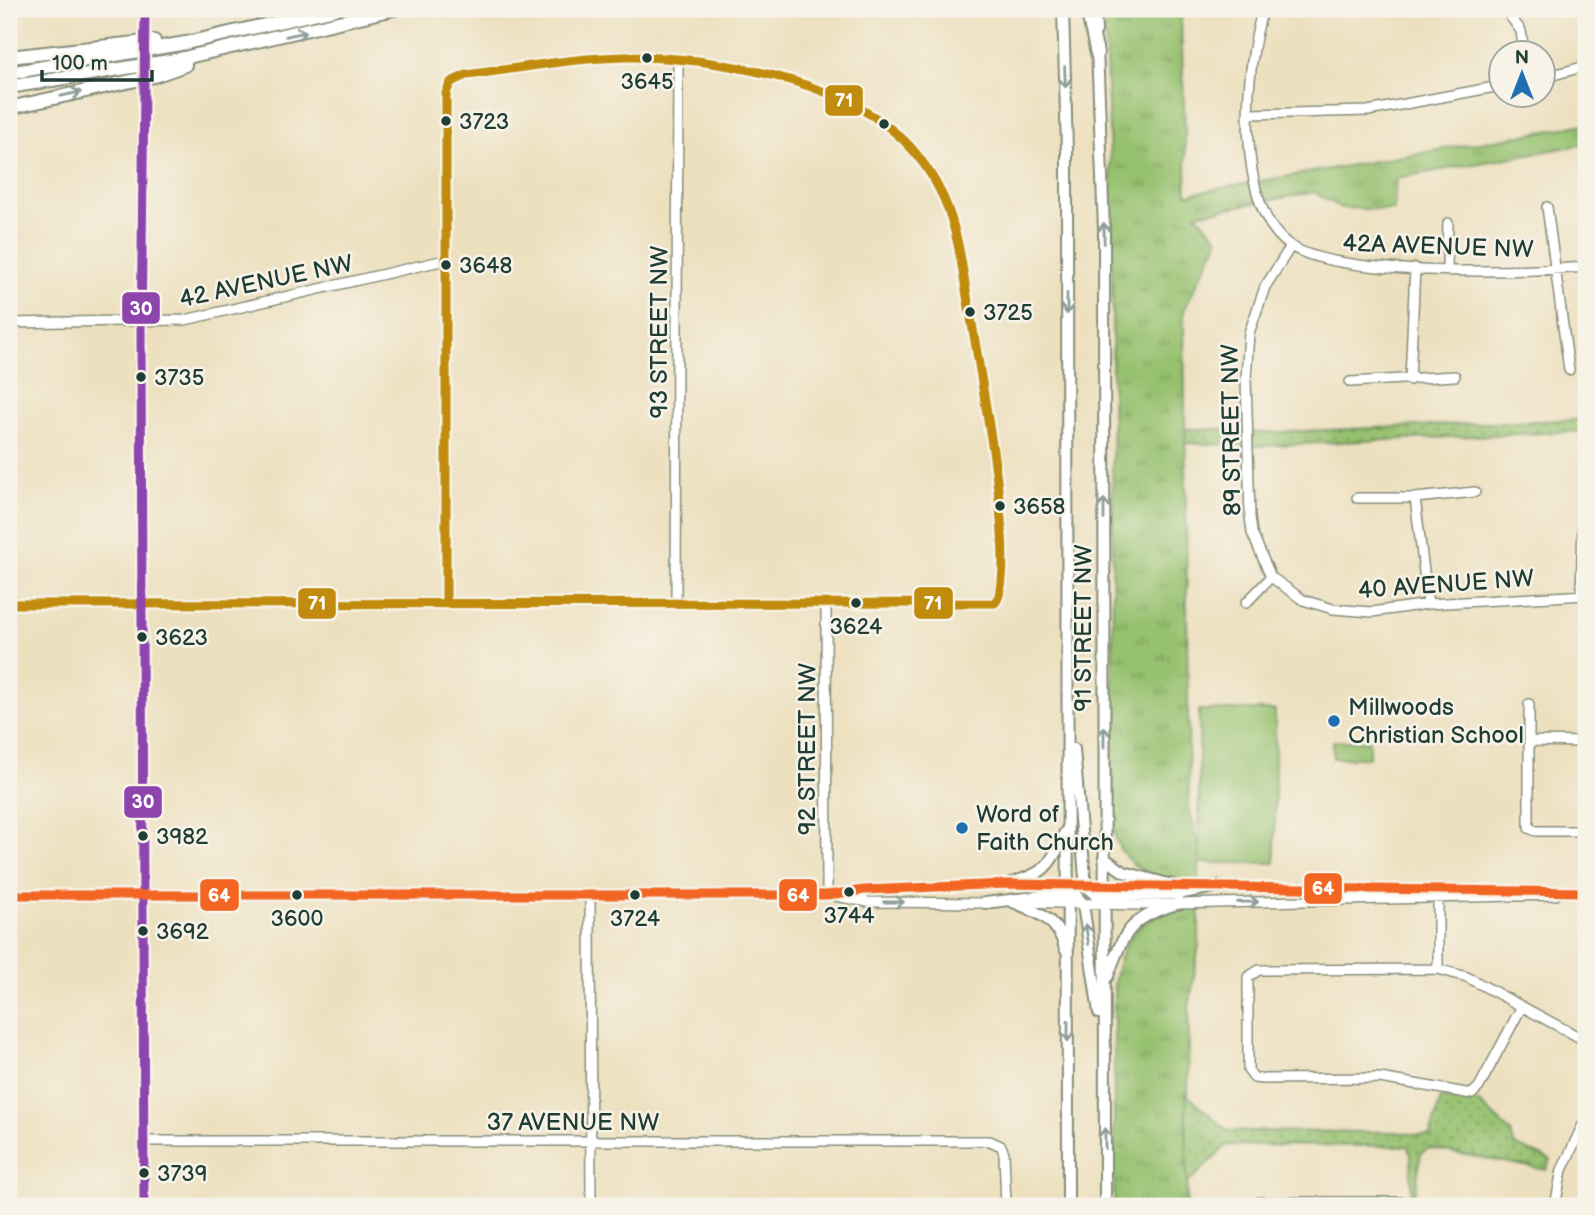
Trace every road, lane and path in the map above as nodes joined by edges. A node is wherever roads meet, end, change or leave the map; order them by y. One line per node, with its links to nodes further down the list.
1 (145, 9): 31 (street, bridge)
2 (335, 9): 10 (highway)
3 (394, 9): 11 (highway, one-way to 3)
4 (1063, 9): 49 (main road, 91 STREET NW, one-way to 49)
5 (1087, 9): 12 (highway)
6 (1095, 9): 12 (main road, 91 STREET NW)
7 (1263, 9): 21 (street)
8 (1505, 9): 9 (street)
9 (1522, 38)
10 (186, 43): 13 (highway); 16 (highway)
11 (229, 49): 18 (highway); 20 (highway, one-way to 11)
12 (1097, 54): 55 (main road, 91 STREET NW, one-way to 12)
13 (9, 57)
14 (678, 61): 25 (street); 42 (street, 93 STREET NW); 43 (street)
15 (1586, 66): 17 (street)
16 (9, 74)
17 (1556, 74)
18 (9, 88)
19 (1486, 89): 21 (street)
20 (9, 107)
21 (1250, 114): 24 (street)
22 (1547, 207): 29 (street)
23 (1448, 223): 28 (street)
24 (1291, 246): 27 (street, 42A AVENUE NW); 40 (street, 89 STREET NW)
25 (445, 260): 31 (street, 42 AVENUE NW); 47 (street)
26 (1586, 267): 29 (street, 42A AVENUE NW)
27 (1415, 268): 28 (street, 42A AVENUE NW); 34 (street)
28 (1447, 269): 29 (street, 42A AVENUE NW)
29 (1557, 270): 32 (street)
30 (9, 323): 31 (street, 42 AVENUE NW)
31 (141, 323): 46 (street)
32 (1569, 370)
33 (1455, 376): 34 (street)
34 (1410, 380): 35 (street)
35 (1350, 382)
36 (1584, 484): 41 (street)
37 (1475, 492): 39 (street)
38 (1357, 498): 39 (street)
39 (1415, 498): 48 (street)
40 (1271, 577): 44 (street); 48 (street, 40 AVENUE NW)
41 (1584, 595): 48 (street, 40 AVENUE NW)
42 (676, 603): 43 (street); 47 (street)
43 (826, 603): 65 (street, 92 STREET NW)
44 (1246, 603)
45 (9, 604): 46 (street)
46 (142, 604): 47 (street); 63 (street)
47 (446, 604)
48 (1428, 604)
49 (1068, 680): 53 (main road, 91 STREET NW); 60 (main road)
50 (1529, 704): 51 (street)
51 (1530, 741): 52 (street); 54 (street)
52 (1586, 742)
53 (1068, 826): 56 (main road); 66 (main road, 91 STREET NW)
54 (1586, 831)
55 (1104, 858): 57 (main road); 60 (main road, 91 STREET NW)
56 (1007, 884): 65 (street); 66 (street)
57 (1172, 886): 58 (street); 60 (street)
58 (1220, 886): 59 (street); 60 (main road)
59 (1438, 888): 61 (street); 67 (street)
60 (1098, 893): 66 (main road); 66 (street); 70 (street); 73 (main road, 91 STREET NW)
61 (1586, 893): 67 (street)
62 (9, 895): 63 (street)
63 (142, 895): 64 (street); 78 (street)
64 (590, 895): 65 (street); 79 (street)
65 (827, 895): 69 (street, one-way to 69)
66 (1074, 896): 68 (street); 69 (main road); 71 (main road, 91 STREET NW); 76 (main road, one-way to 66)
67 (1437, 899): 70 (street, one-way to 67); 72 (street)
68 (1013, 902): 69 (street); 71 (main road)
69 (985, 903)
70 (1180, 903): 73 (main road)
71 (1068, 962): 84 (main road, 91 STREET NW, one-way to 84)
72 (1438, 970): 74 (street); 74 (street)
73 (1104, 985): 76 (main road, 91 STREET NW)
74 (1521, 1008): 75 (street)
75 (1586, 1041)
76 (1105, 1075): 85 (main road, 91 STREET NW, one-way to 76)
77 (1586, 1118): 88 (street)
78 (144, 1141): 79 (street, 37 AVENUE NW); 81 (street)
79 (591, 1141): 82 (street); 83 (street, 37 AVENUE NW)
80 (1406, 1204): 86 (street); 87 (street)
81 (144, 1206)
82 (591, 1206)
83 (1006, 1206)
84 (1068, 1206)
85 (1105, 1206)
86 (1251, 1206)
87 (1445, 1206)
88 (1555, 1206)

